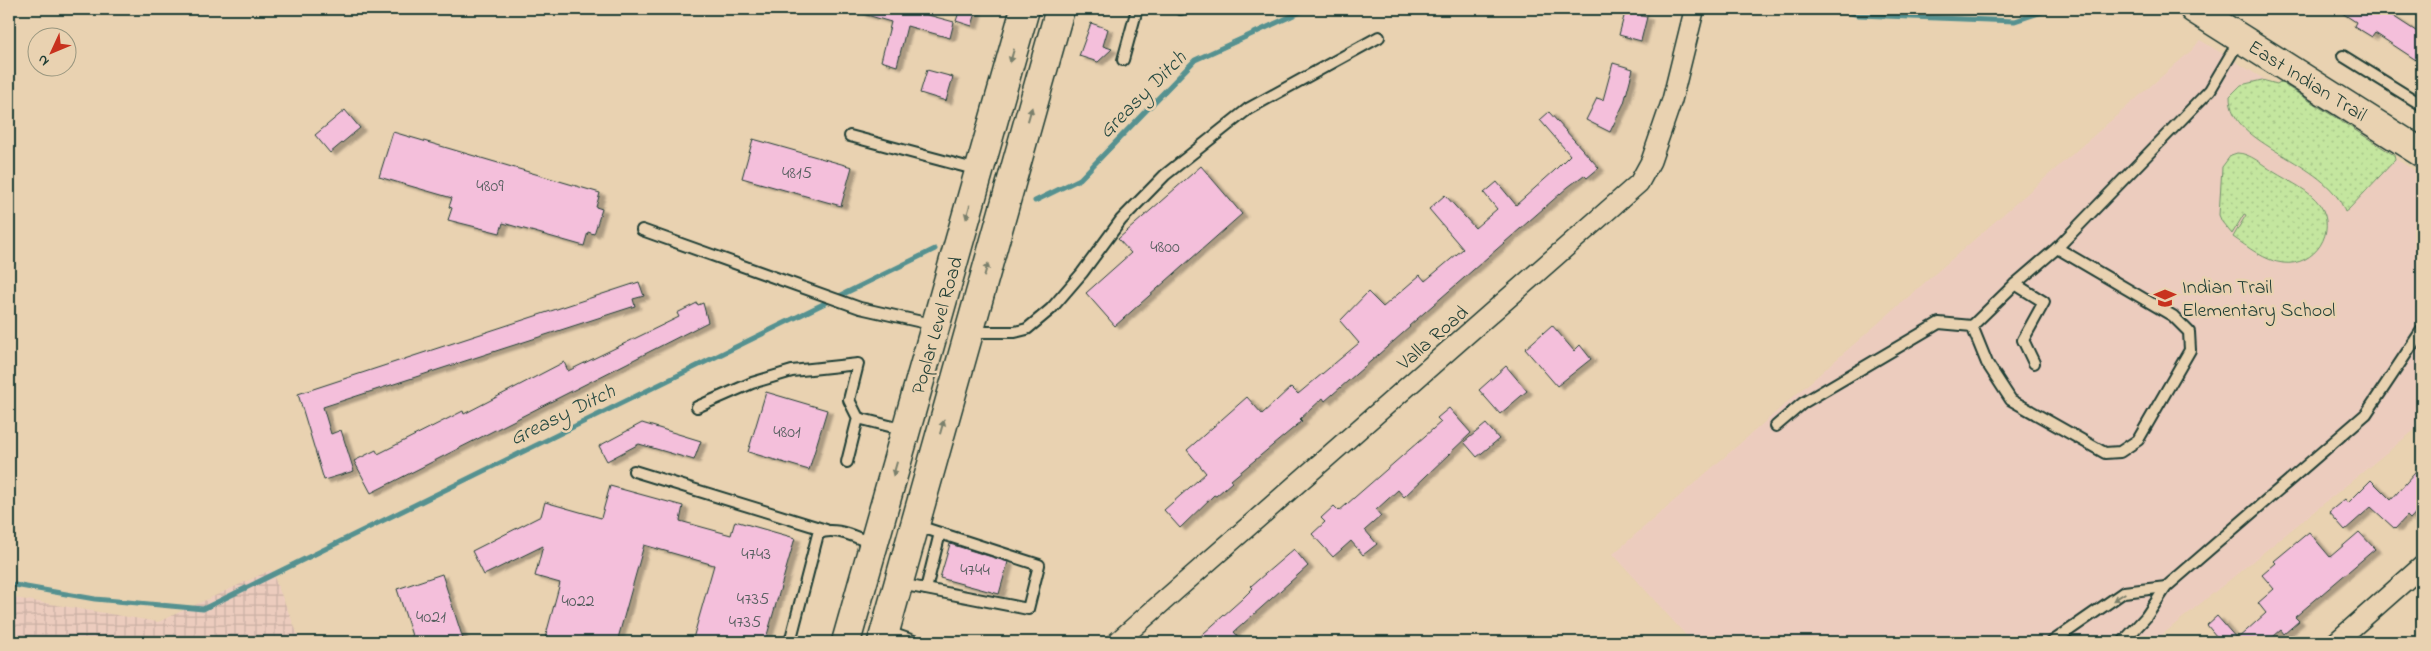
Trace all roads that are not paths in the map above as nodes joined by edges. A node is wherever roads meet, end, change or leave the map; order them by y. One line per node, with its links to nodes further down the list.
1 (1025, 9): 13 (main road, Poplar Level Road, one-way to 13)
2 (1060, 9): 20 (main road, Poplar Level Road, one-way to 2)
3 (1138, 9): 9 (lane)
4 (2194, 9): 7 (main road, East Indian Trail)
5 (1694, 11): 39 (street, Valla Road)
6 (1379, 37): 20 (lane)
7 (2241, 38): 12 (main road, East Indian Trail); 15 (lane)
8 (2343, 56): 10 (lane)
9 (1123, 60)
10 (2422, 105)
11 (850, 136): 13 (lane)
12 (2422, 152)
13 (979, 170): 17 (main road, Poplar Level Road, one-way to 17)
14 (642, 230): 17 (lane)
15 (2057, 248): 16 (lane); 18 (lane)
16 (2015, 284): 18 (lane); 21 (lane)
17 (936, 325): 25 (main road, Poplar Level Road)
18 (1972, 326): 24 (lane)
19 (2422, 330): 33 (lane)
20 (969, 332): 28 (main road, Poplar Level Road, one-way to 20)
21 (2034, 363)
22 (697, 408): 23 (lane)
23 (858, 418): 25 (lane); 26 (lane)
24 (1776, 426)
25 (906, 430): 30 (main road, Poplar Level Road, one-way to 30)
26 (847, 462)
27 (634, 471): 29 (lane)
28 (927, 529): 32 (main road, Poplar Level Road); 34 (lane); 34 (lane)
29 (826, 530): 30 (lane); 36 (lane)
30 (874, 544): 37 (main road, Poplar Level Road)
31 (2422, 566): 42 (street)
32 (899, 584): 34 (lane); 35 (main road, Poplar Level Road)
33 (2166, 587): 40 (lane, one-way to 40); 41 (lane)
34 (926, 589)
35 (884, 637): 38 (lane)
36 (790, 642)
37 (846, 642)
38 (917, 642)
39 (1117, 642)
40 (2052, 642)
41 (2123, 642)
42 (2336, 642)

